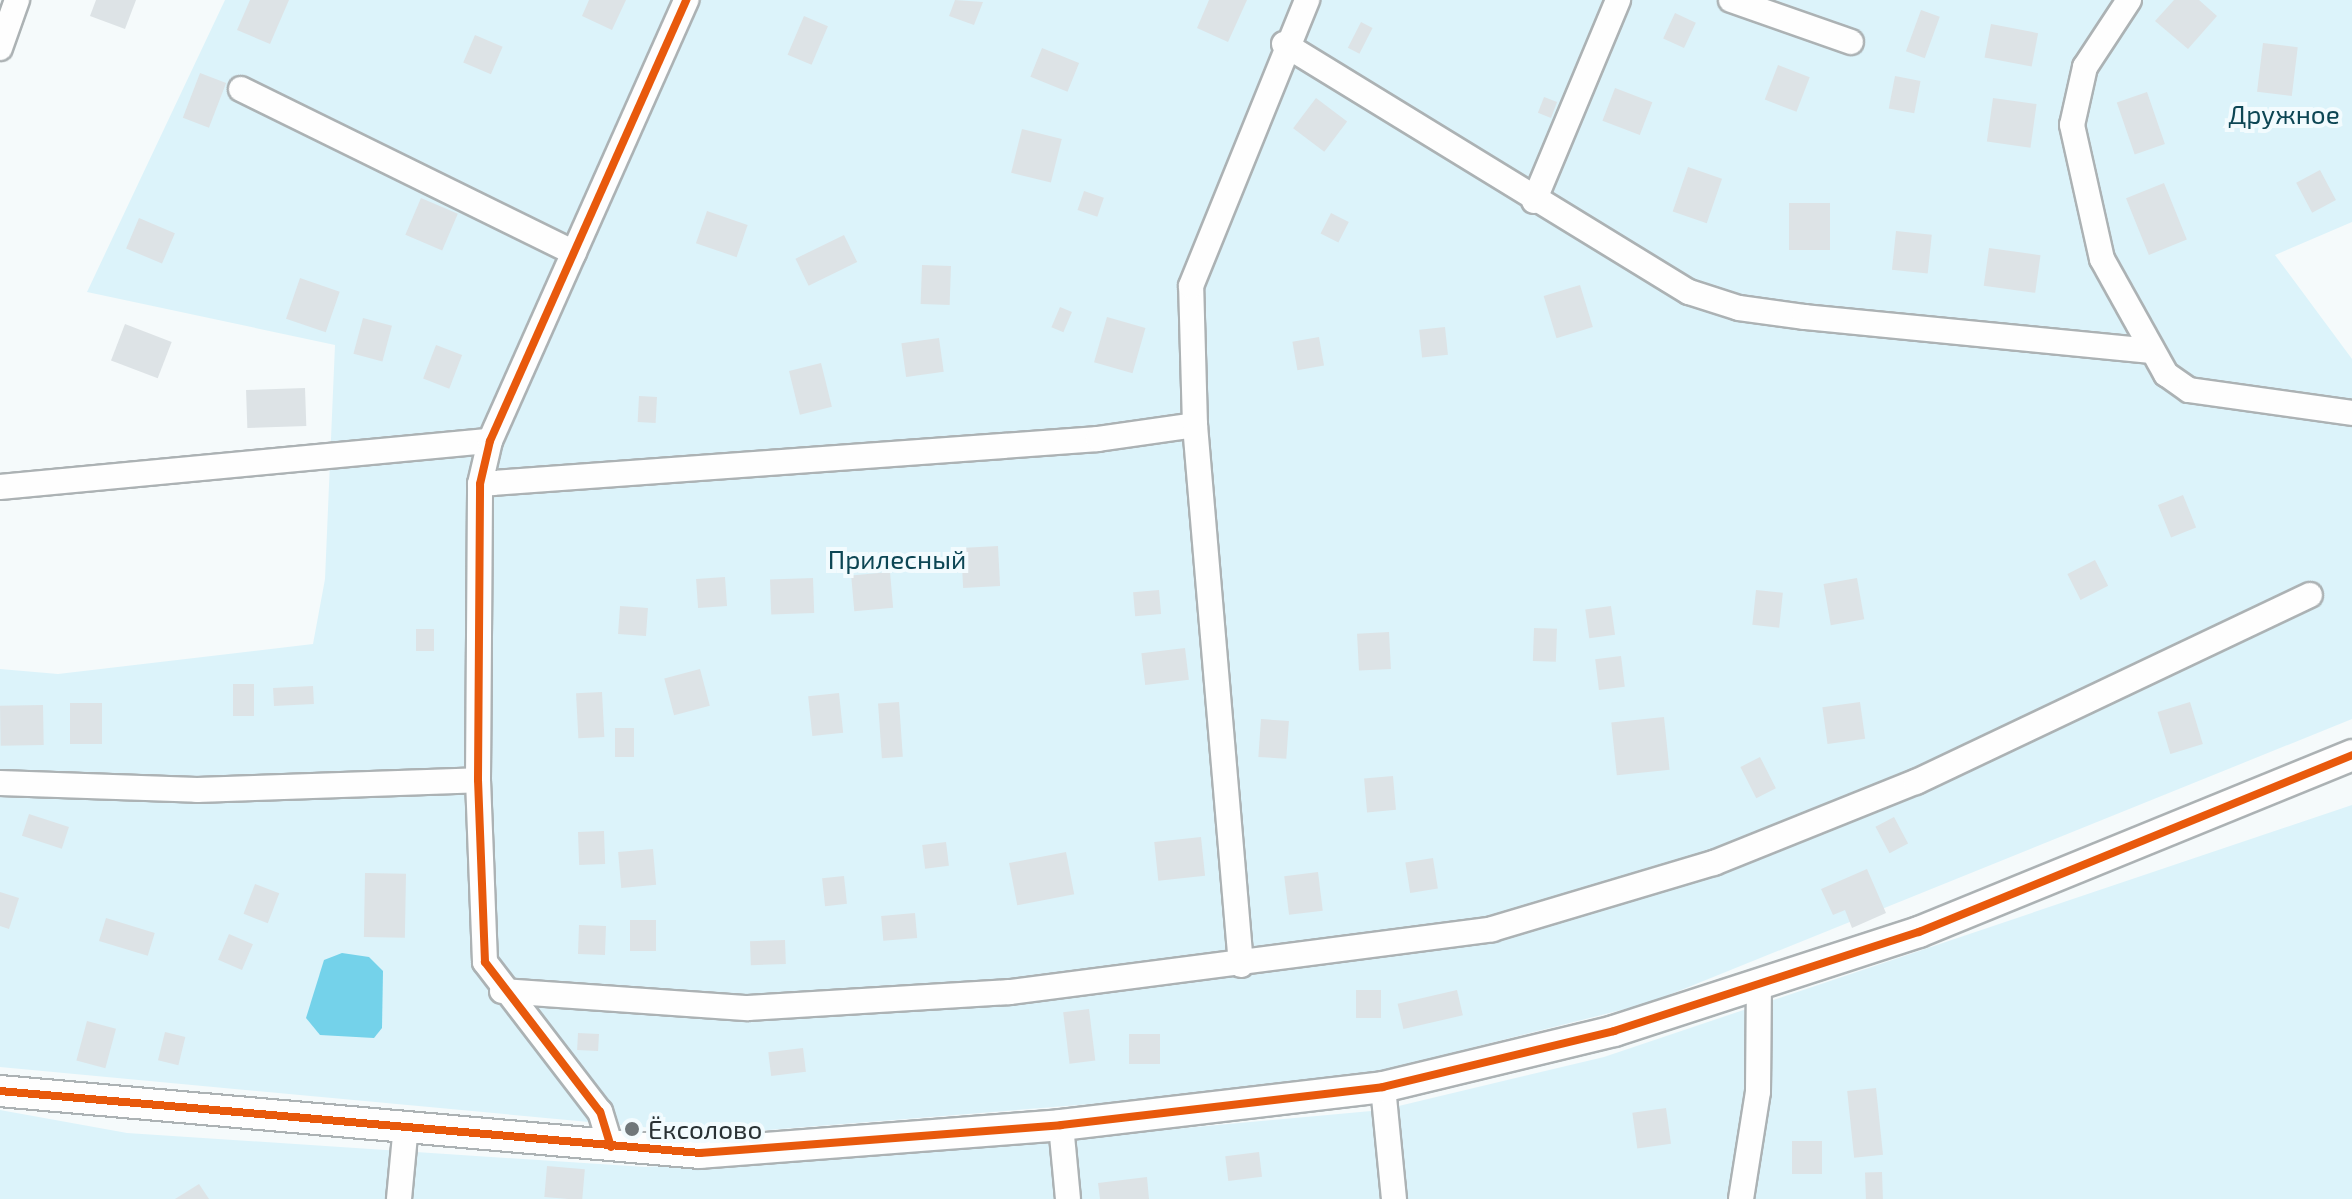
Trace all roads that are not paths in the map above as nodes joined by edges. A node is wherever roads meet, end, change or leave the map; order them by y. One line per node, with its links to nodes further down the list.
1 (17, 0): 9 (street)
2 (686, 0): 12 (street)
3 (1307, 0): 8 (street)
4 (1618, 0): 11 (street)
5 (1731, 0): 7 (street)
6 (2129, 0): 13 (street)
7 (1851, 42)
8 (1284, 44): 11 (street); 15 (street)
9 (0, 48)
10 (241, 89): 12 (street)
11 (1534, 201): 13 (street)
12 (574, 253): 16 (street)
13 (2152, 351): 14 (street)
14 (2352, 413)
15 (1195, 425): 17 (street); 23 (street)
16 (490, 441): 17 (street); 18 (street)
17 (480, 484): 21 (street)
18 (0, 487)
19 (2310, 595): 23 (street)
20 (2352, 755): 24 (street)
21 (478, 780): 22 (street); 25 (street)
22 (0, 783)
23 (1241, 965): 25 (street)
24 (1759, 987): 26 (street); 34 (street)
25 (502, 991): 30 (street)
26 (1383, 1087): 29 (street); 33 (street)
27 (0, 1091): 28 (street)
28 (406, 1125): 30 (street); 31 (street)
29 (1061, 1125): 30 (street); 32 (street)
30 (611, 1147)
31 (399, 1199)
32 (1068, 1199)
33 (1394, 1199)
34 (1741, 1199)

